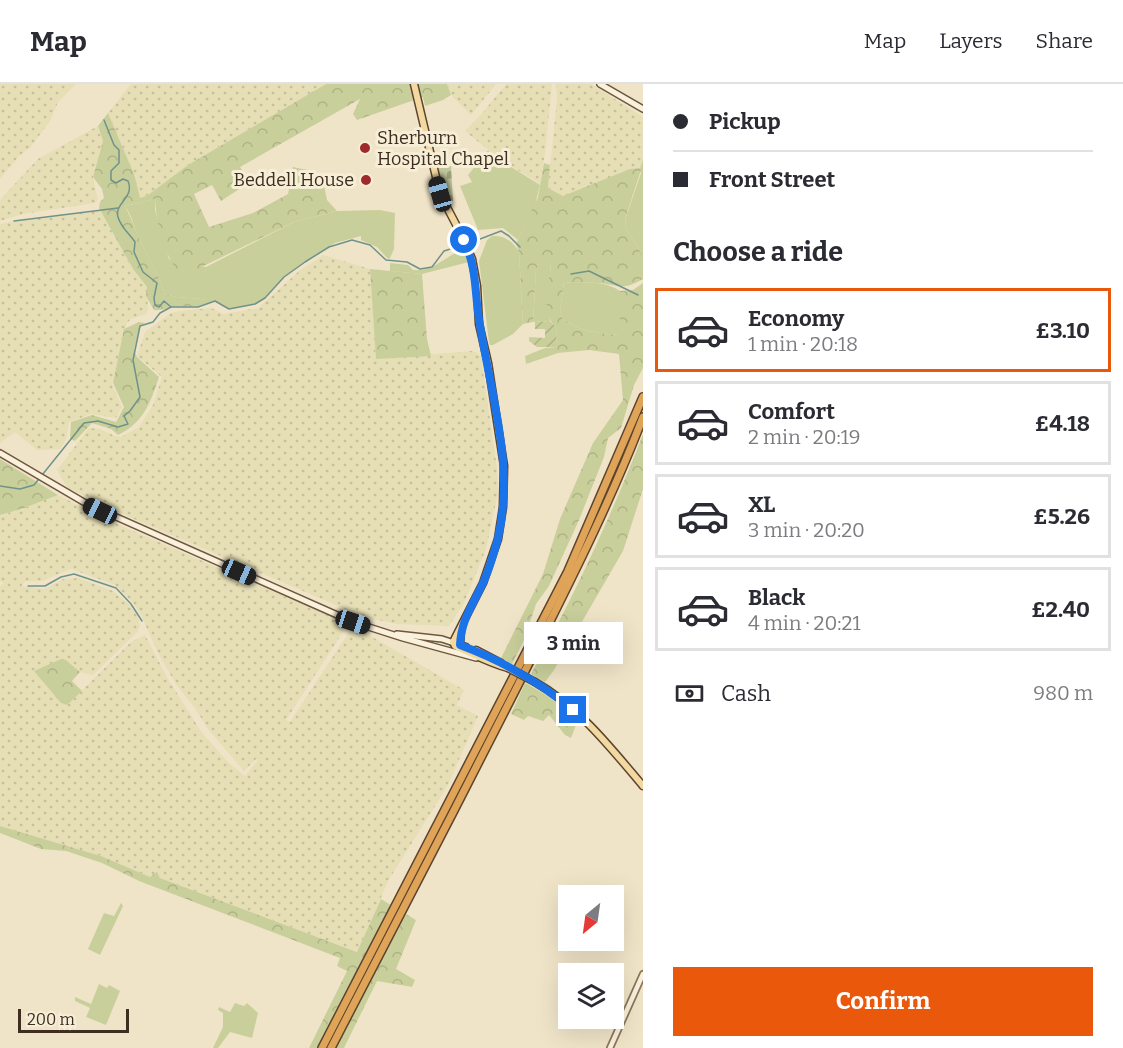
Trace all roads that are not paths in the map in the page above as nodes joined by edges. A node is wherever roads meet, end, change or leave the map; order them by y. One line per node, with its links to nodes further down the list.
1 (414, 84): 8 (main road)
2 (600, 84): 3 (main road)
3 (643, 109)
4 (643, 397): 14 (highway)
5 (643, 417): 15 (highway)
6 (0, 453): 7 (main road)
7 (389, 633): 8 (main road); 9 (main road)
8 (457, 645): 9 (main road); 10 (main road); 11 (main road)
9 (451, 651): 10 (main road)
10 (485, 661): 11 (main road)
11 (508, 668): 12 (main road, bridge)
12 (643, 786)
13 (643, 974): 16 (street)
14 (322, 1048)
15 (331, 1048)
16 (610, 1048)

